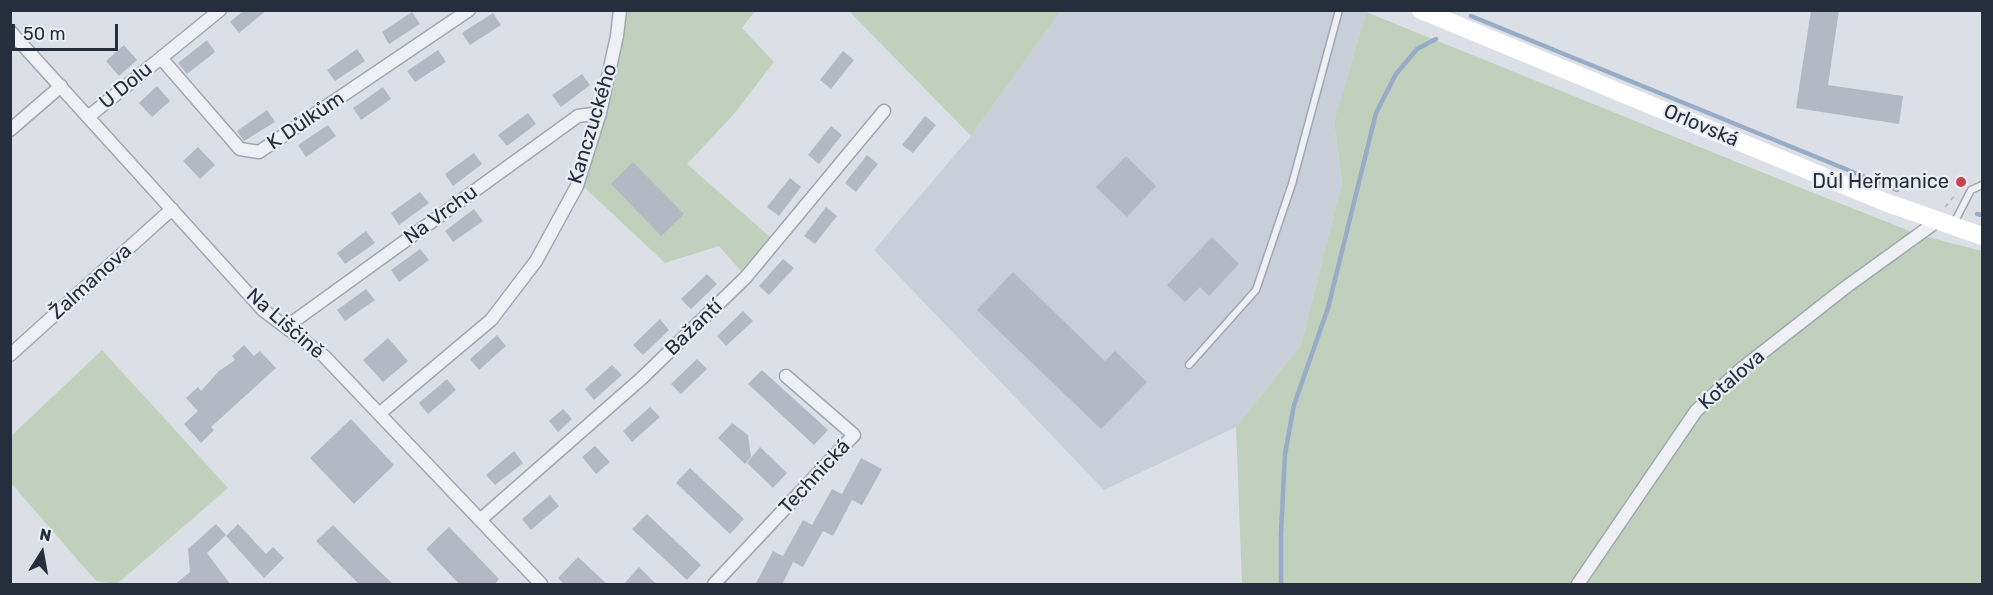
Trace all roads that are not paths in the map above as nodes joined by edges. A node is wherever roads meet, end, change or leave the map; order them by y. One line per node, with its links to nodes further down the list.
1 (220, 10): 7 (street, U Dolu)
2 (469, 10): 7 (street, K Důlkům)
3 (620, 10): 10 (street, Kanczuckého)
4 (1339, 10): 19 (lane)
5 (1421, 10): 15 (main road, Orlovská)
6 (10, 31): 8 (street, Na Liščině)
7 (161, 58): 11 (street, U Dolu)
8 (61, 86): 11 (street, Na Liščině); 12 (street)
9 (884, 111): 22 (street, Bažantí)
10 (600, 113): 17 (street, Na Vrchu); 21 (street, Kanczuckého)
11 (88, 117): 14 (street, Na Liščině)
12 (10, 130)
13 (1983, 185): 15 (lane)
14 (171, 209): 17 (street, Na Liščině); 18 (street, Žalmanova)
15 (1944, 220): 16 (main road, Orlovská); 25 (street, Kotalova)
16 (1983, 236)
17 (286, 327): 21 (street, Na Liščině)
18 (10, 355)
19 (1189, 365)
20 (786, 375): 24 (street, Technická)
21 (379, 414): 22 (street, Na Liščině)
22 (480, 520): 23 (street, Na Liščině)
23 (541, 585)
24 (714, 585)
25 (1578, 585)

